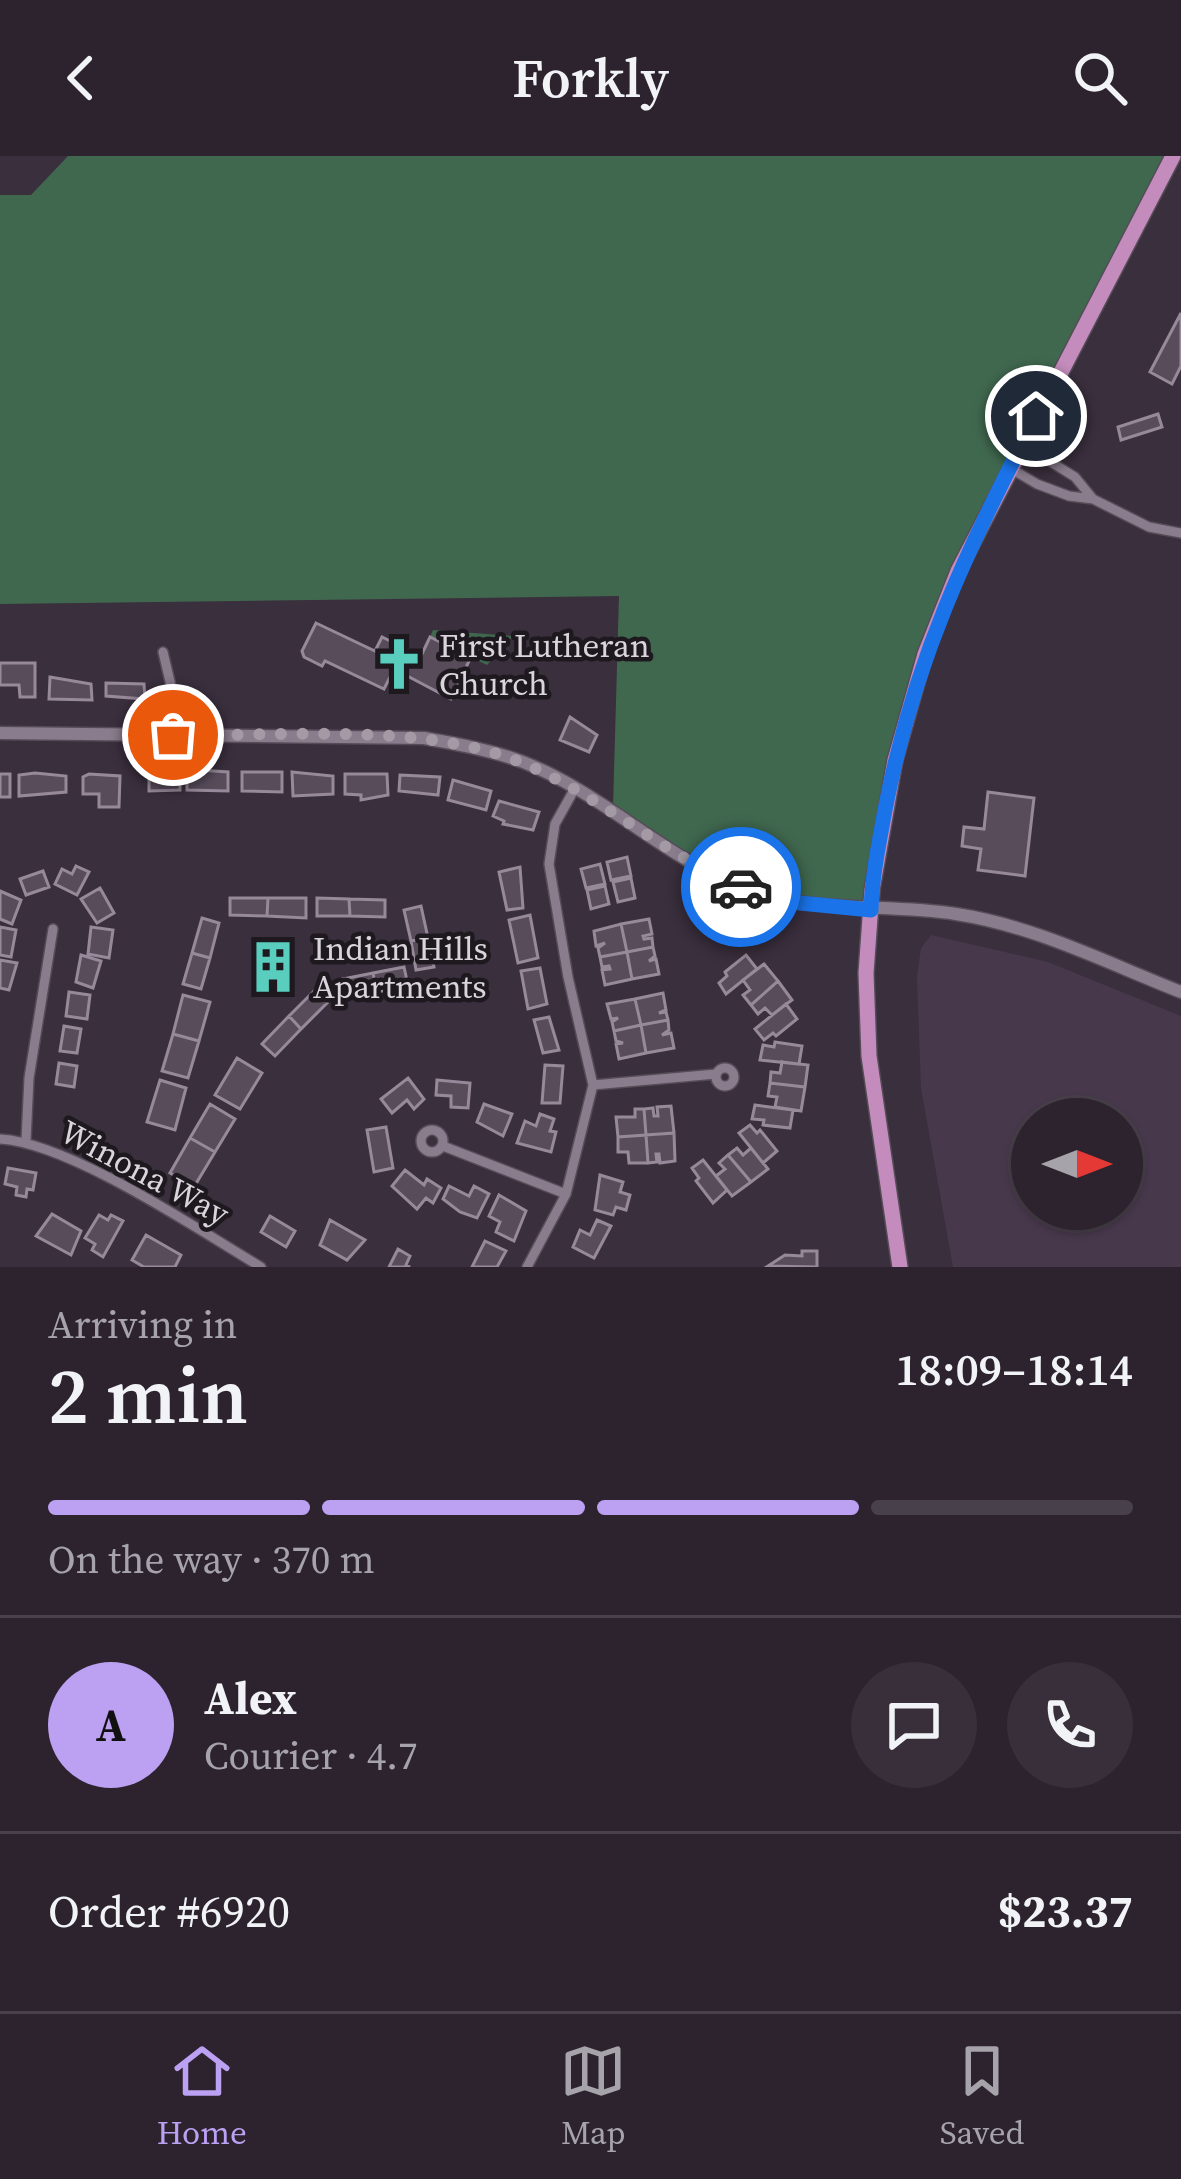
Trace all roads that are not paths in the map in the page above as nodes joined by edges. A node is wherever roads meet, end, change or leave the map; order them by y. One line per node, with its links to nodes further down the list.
1 (1173, 156): 2 (main road)
2 (1022, 444): 3 (main road); 4 (street)
3 (1010, 468): 4 (street); 10 (main road)
4 (1093, 500): 5 (street)
5 (1181, 533)
6 (163, 652): 8 (street)
7 (0, 733): 8 (street)
8 (173, 735): 9 (street)
9 (574, 790): 10 (street); 14 (street)
10 (871, 910): 12 (street); 21 (main road)
11 (52, 929): 16 (street)
12 (1181, 992)
13 (716, 1074): 14 (street)
14 (593, 1085): 18 (street)
15 (0, 1139): 16 (street, Winona Way)
16 (26, 1140): 19 (street, Winona Way)
17 (443, 1146): 18 (street)
18 (566, 1194): 20 (street)
19 (261, 1267)
20 (527, 1267)
21 (900, 1267)

